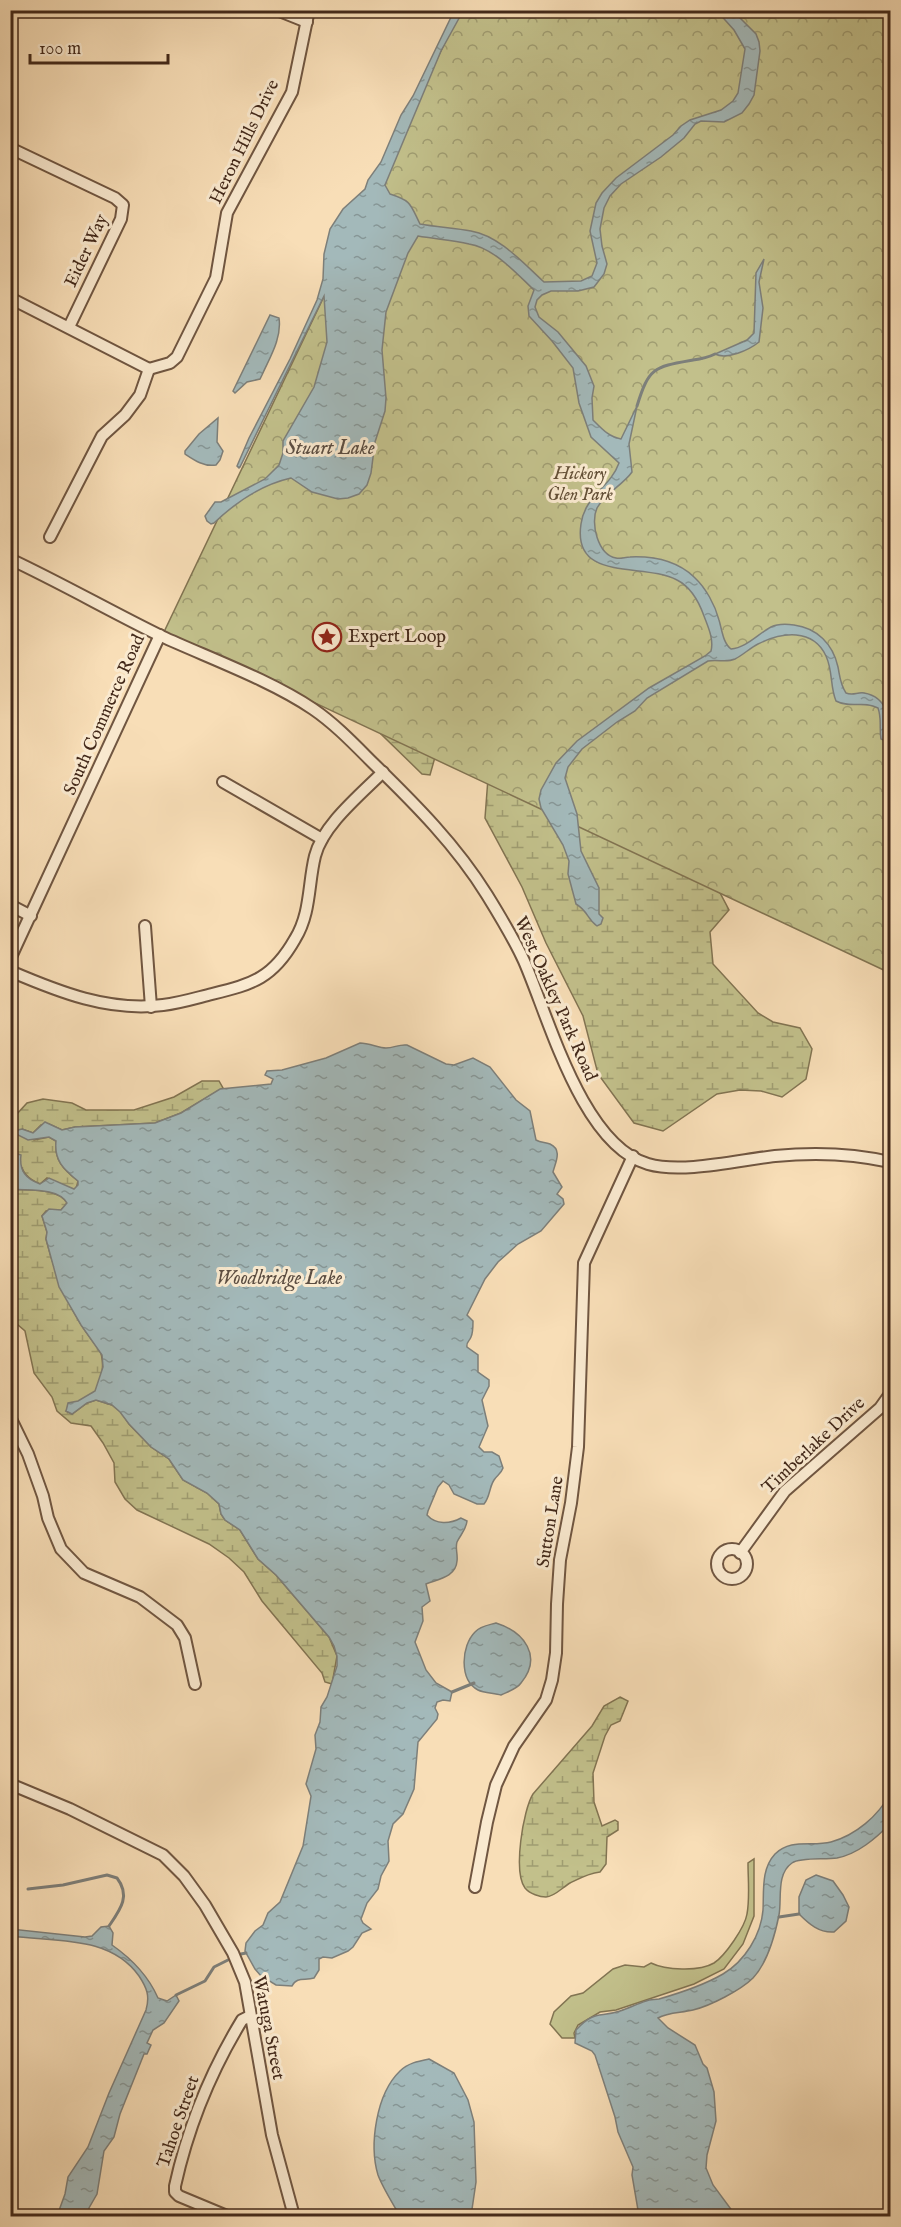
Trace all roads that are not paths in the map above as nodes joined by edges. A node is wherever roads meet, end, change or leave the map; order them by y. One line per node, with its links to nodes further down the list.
1 (278, 10): 3 (street)
2 (309, 10): 3 (street, Heron Hills Drive)
3 (307, 22): 7 (street, Heron Hills Drive)
4 (10, 148): 6 (street, Eider Way)
5 (10, 297): 6 (street)
6 (69, 327): 7 (street)
7 (146, 367): 8 (street)
8 (50, 537)
9 (10, 559): 10 (street, South Commerce Road)
10 (160, 635): 11 (street, West Oakley Park Road); 15 (street, South Commerce Road)
11 (382, 772): 13 (street); 20 (street, West Oakley Park Road)
12 (223, 783): 13 (street)
13 (322, 838): 19 (street)
14 (10, 905): 15 (street)
15 (31, 916): 17 (street, South Commerce Road)
16 (145, 926): 19 (street)
17 (10, 959)
18 (10, 971): 19 (street)
19 (151, 1006)
20 (633, 1156): 21 (street, West Oakley Park Road); 27 (street, Sutton Lane)
21 (891, 1162)
22 (891, 1394): 24 (street, Timberlake Drive)
23 (10, 1417): 25 (street)
24 (740, 1552)
25 (195, 1683)
26 (10, 1784): 28 (street, Watuga Street)
27 (475, 1887)
28 (250, 2016): 29 (street, Tahoe Street); 30 (street, Watuga Street)
29 (227, 2217)
30 (294, 2217)

